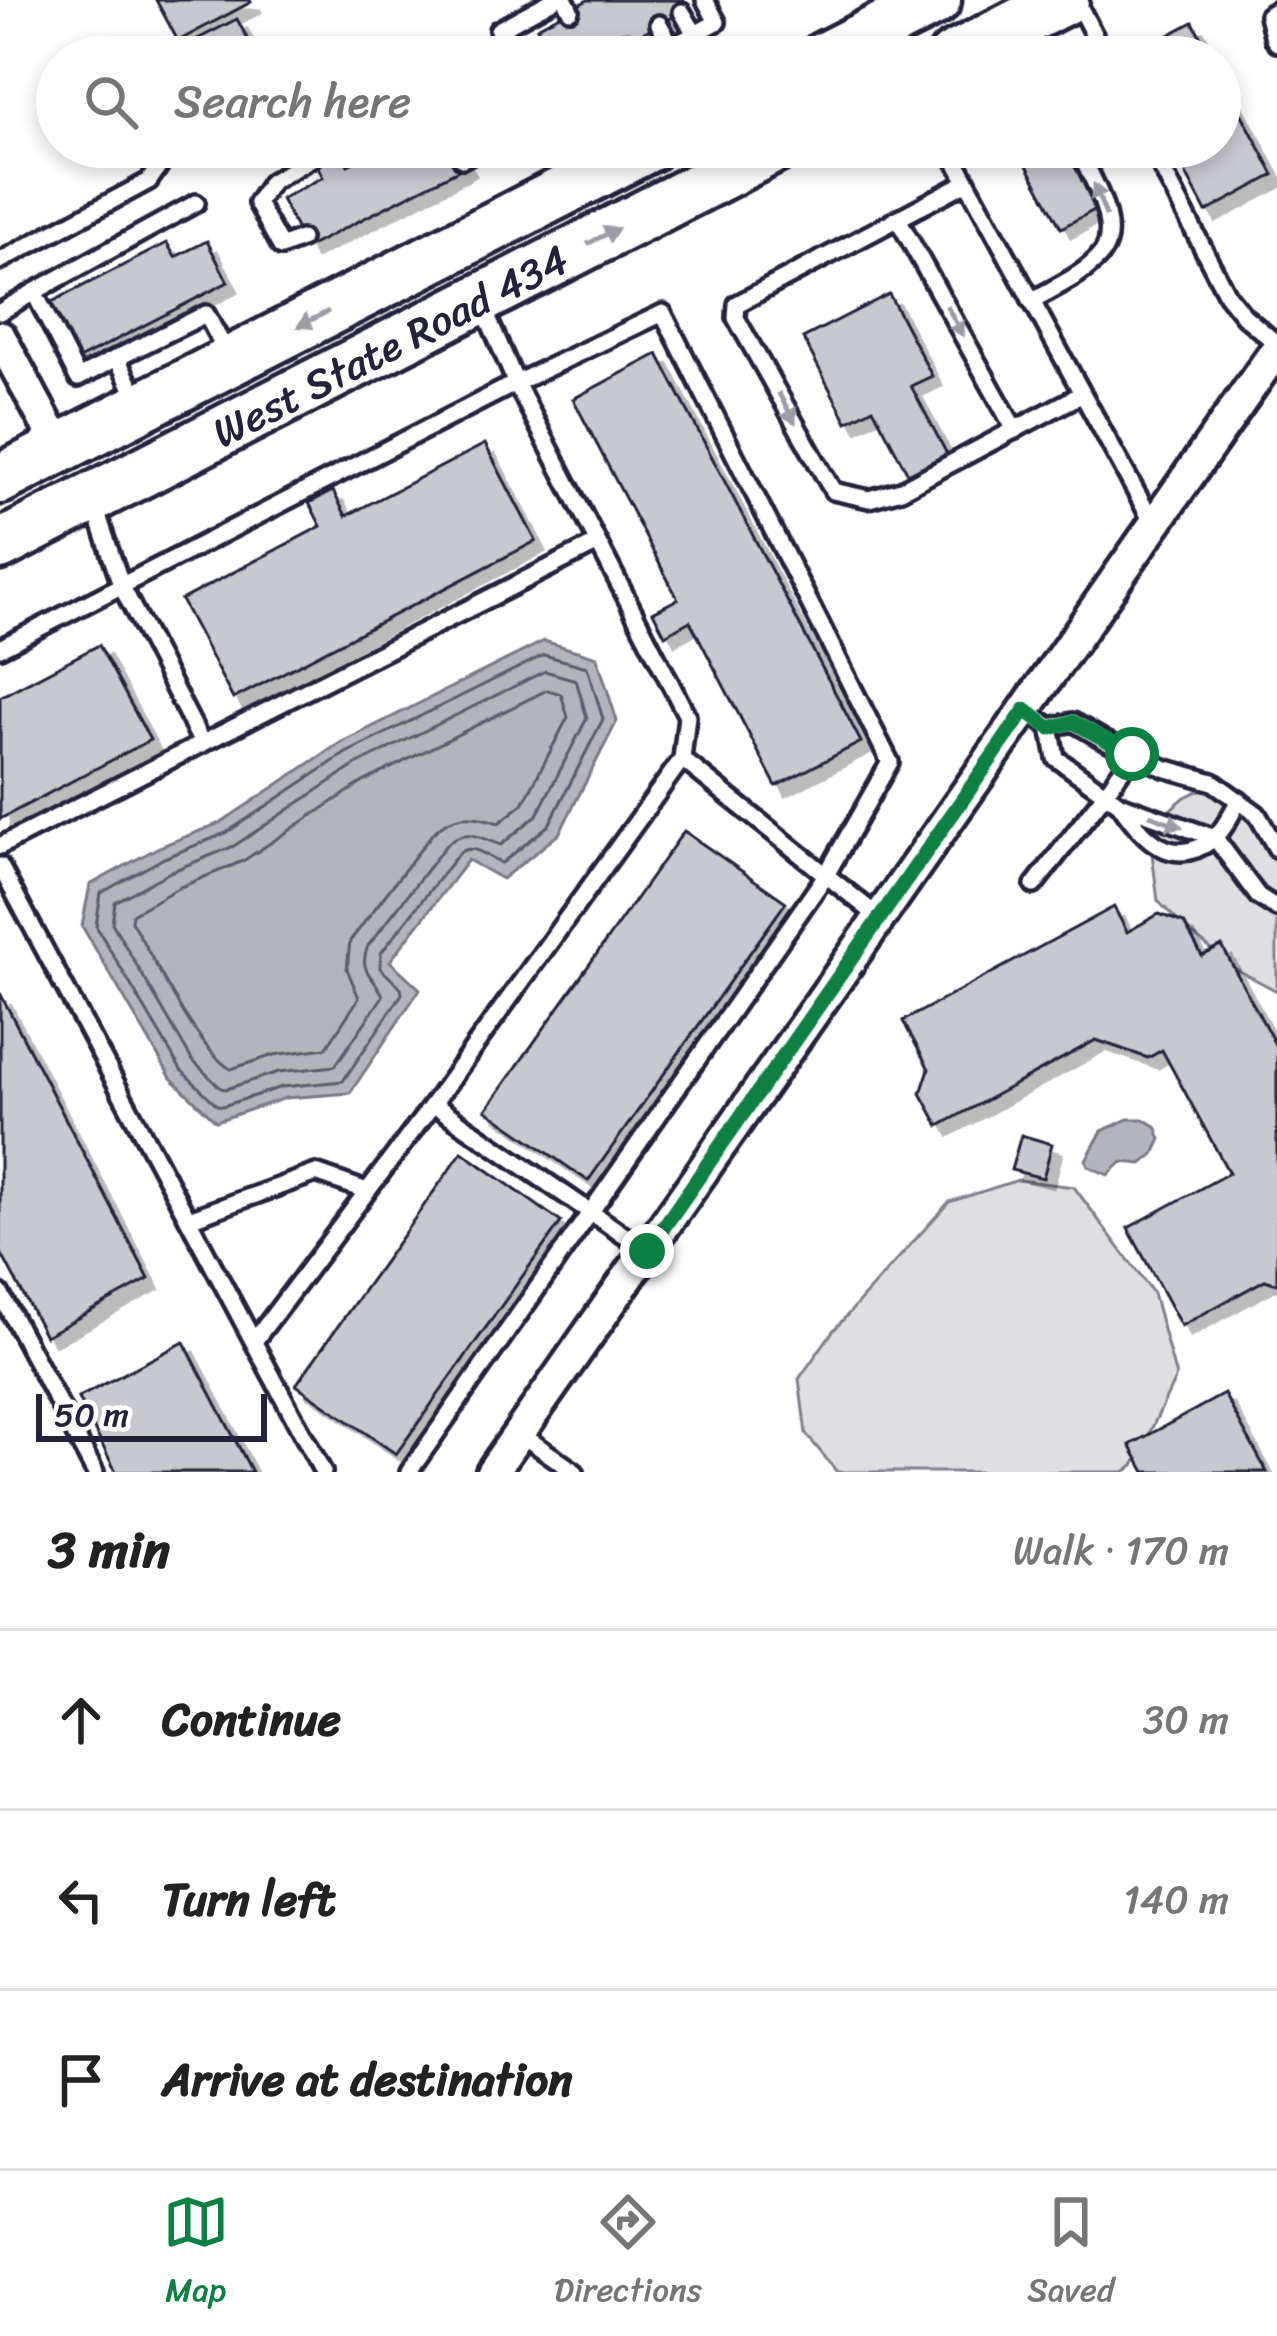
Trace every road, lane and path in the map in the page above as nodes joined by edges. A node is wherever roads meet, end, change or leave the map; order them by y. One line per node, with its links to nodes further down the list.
1 (553, 0): 10 (lane)
2 (705, 0): 9 (lane)
3 (1064, 0): 14 (main road)
4 (1076, 0): 15 (lane)
5 (907, 6): 13 (main road)
6 (1277, 10): 16 (lane)
7 (682, 12): 9 (lane)
8 (659, 24): 11 (lane)
9 (694, 34): 12 (lane)
10 (501, 36)
11 (666, 36)
12 (691, 36)
13 (858, 36)
14 (994, 36)
15 (1094, 36)
16 (1277, 43)
17 (158, 168): 28 (lane)
18 (295, 168): 27 (lane)
19 (564, 168): 36 (main road, West State Road 434, one-way to 36)
20 (736, 168): 30 (main road, West State Road 434, one-way to 20)
21 (959, 168): 24 (lane)
22 (1086, 168): 31 (lane, one-way to 22)
23 (1162, 168): 34 (lane)
24 (967, 182): 26 (lane); 31 (lane)
25 (196, 203): 29 (lane)
26 (898, 219): 41 (lane, one-way to 41); 41 (lane, one-way to 41)
27 (301, 239)
28 (0, 261)
29 (34, 292): 32 (lane); 35 (lane)
30 (480, 299): 38 (lane); 44 (main road, West State Road 434)
31 (1031, 301): 39 (lane)
32 (0, 312)
33 (0, 338): 37 (street)
34 (1277, 346): 45 (street)
35 (117, 358): 36 (lane); 40 (lane)
36 (231, 362): 40 (main road, West State Road 434)
37 (10, 380): 42 (street)
38 (516, 383): 47 (lane); 48 (lane); 61 (lane)
39 (1082, 394): 41 (lane); 45 (lane)
40 (148, 404): 42 (main road, West State Road 434); 44 (main road)
41 (1015, 430)
42 (60, 449): 43 (main road, West State Road 434); 46 (main road)
43 (0, 479)
44 (92, 498): 46 (main road, West State Road 434); 48 (lane)
45 (1154, 525): 50 (street)
46 (7, 542)
47 (596, 544): 51 (lane); 53 (lane)
48 (122, 587): 49 (lane); 51 (lane)
49 (0, 648)
50 (1037, 719): 52 (lane); 54 (lane); 64 (street)
51 (202, 743): 58 (lane)
52 (1132, 754): 54 (lane); 55 (lane)
53 (682, 759): 61 (lane); 65 (lane)
54 (1105, 794): 56 (lane); 62 (lane)
55 (1240, 800): 57 (lane); 59 (lane)
56 (1120, 804): 57 (lane, one-way to 57); 57 (lane)
57 (1214, 838): 63 (lane)
58 (0, 845)
59 (1277, 849)
60 (0, 866): 68 (lane)
61 (826, 875): 64 (lane); 67 (lane)
62 (1034, 885)
63 (1277, 908)
64 (880, 918): 69 (street)
65 (433, 1104): 66 (lane); 67 (lane)
66 (368, 1191): 68 (lane); 71 (lane)
67 (590, 1212): 69 (lane); 75 (lane)
68 (190, 1219): 71 (lane)
69 (647, 1251): 72 (street)
70 (0, 1293): 73 (lane)
71 (255, 1340): 74 (lane)
72 (519, 1433): 76 (street); 77 (lane)
73 (95, 1472)
74 (323, 1472)
75 (409, 1472)
76 (492, 1472)
77 (575, 1472)

